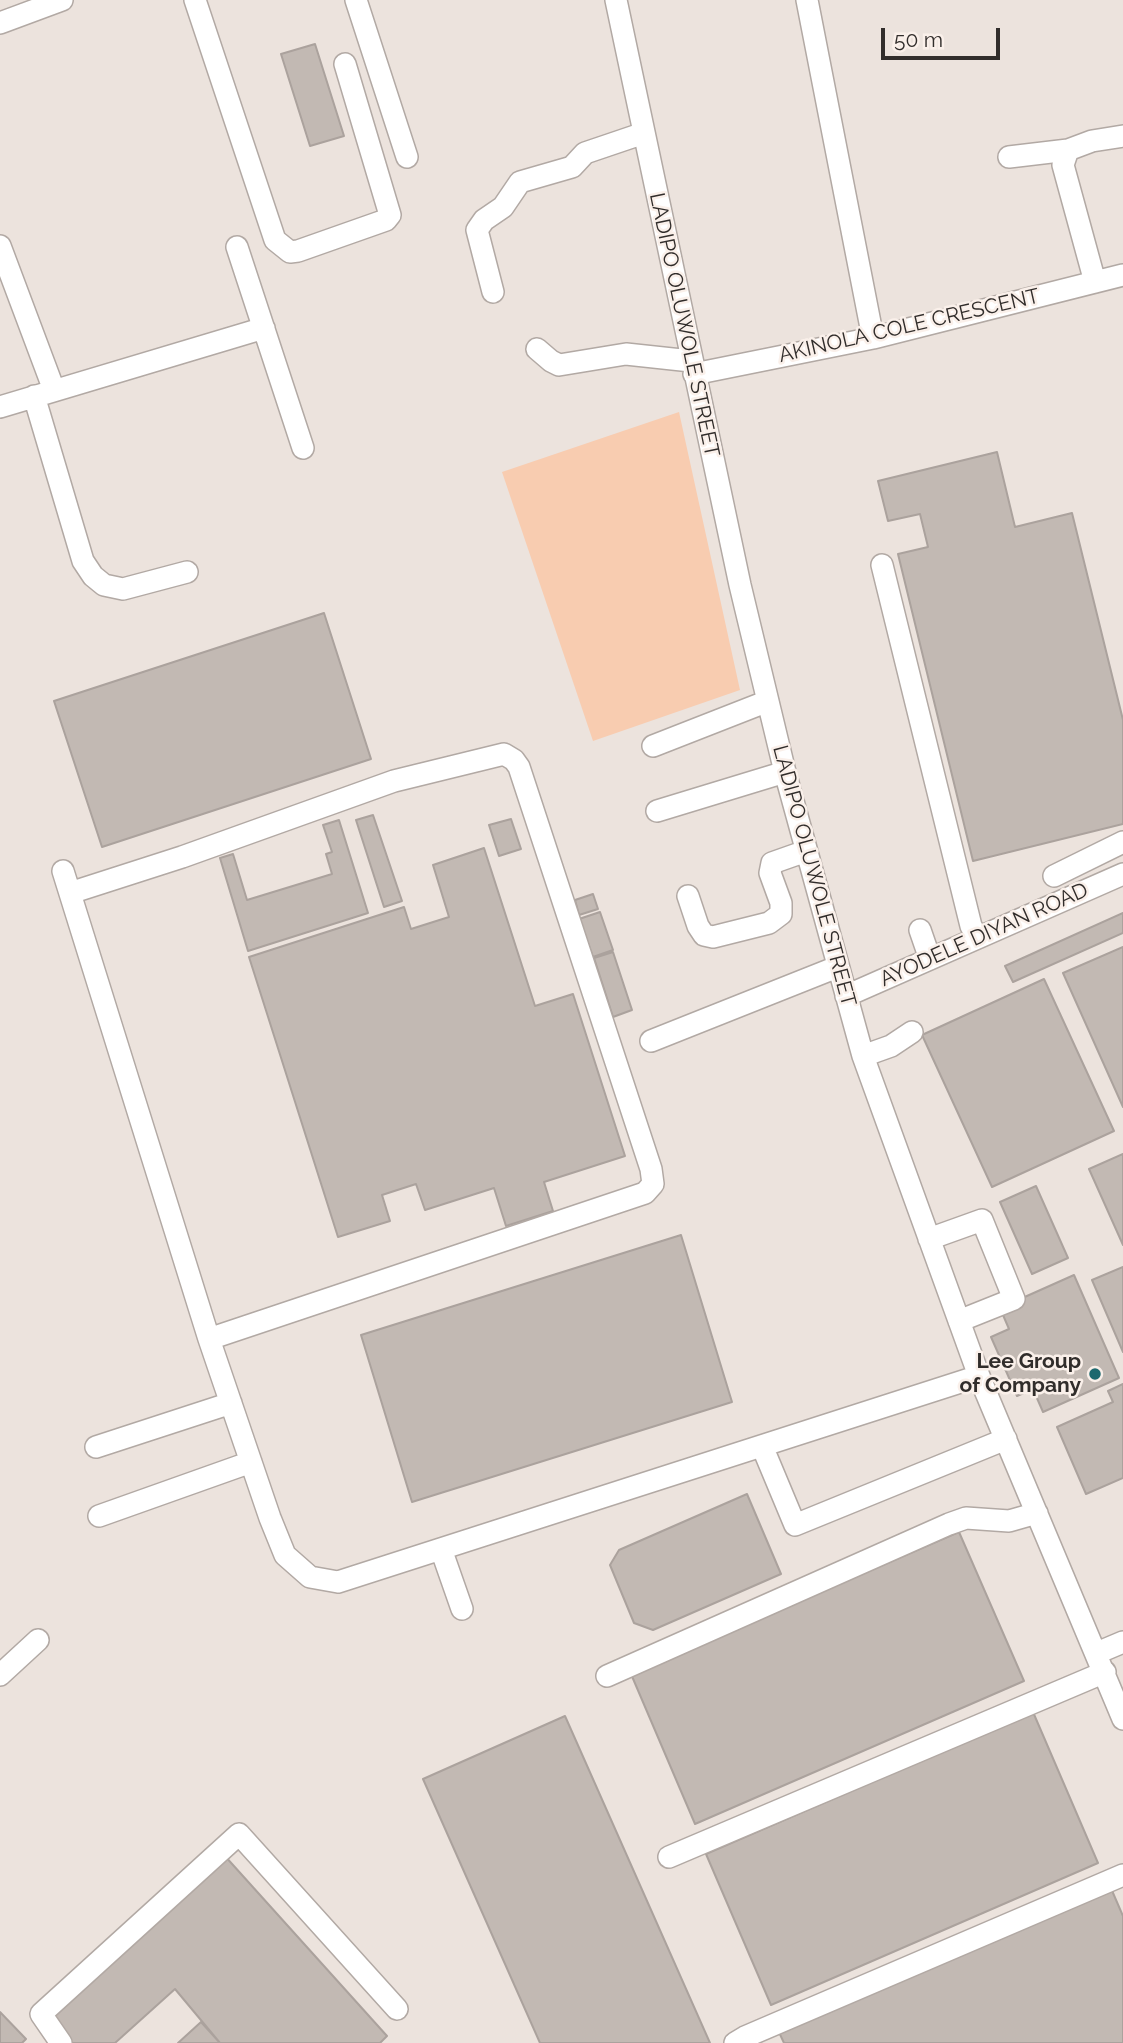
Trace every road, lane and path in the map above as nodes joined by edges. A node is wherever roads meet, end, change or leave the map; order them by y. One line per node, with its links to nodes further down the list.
1 (62, 0): 6 (street)
2 (195, 0): 7 (street)
3 (356, 0): 11 (street)
4 (615, 0): 8 (street, LADIPO OLUWOLE STREET)
5 (807, 0): 19 (street)
6 (0, 23)
7 (345, 64)
8 (643, 133): 17 (street); 21 (street, LADIPO OLUWOLE STREET)
9 (1123, 136): 10 (street)
10 (1068, 150): 12 (street); 16 (street)
11 (407, 157)
12 (1009, 157)
13 (0, 246): 22 (street)
14 (237, 247): 18 (street)
15 (1123, 275): 16 (street, AKINOLA COLE CRESCENT)
16 (1095, 282): 19 (street, AKINOLA COLE CRESCENT)
17 (493, 292)
18 (264, 328): 22 (street); 24 (street)
19 (873, 338): 21 (street, AKINOLA COLE CRESCENT)
20 (537, 349): 21 (street, AKINOLA COLE CRESCENT)
21 (693, 368): 27 (street, LADIPO OLUWOLE STREET)
22 (44, 393): 23 (street); 26 (street)
23 (0, 407)
24 (303, 448)
25 (882, 565): 39 (street)
26 (187, 572)
27 (768, 701): 28 (street); 29 (street, LADIPO OLUWOLE STREET)
28 (653, 746)
29 (785, 772): 30 (street); 32 (street, LADIPO OLUWOLE STREET)
30 (657, 811)
31 (1123, 842): 35 (street)
32 (806, 851): 37 (street); 41 (street, LADIPO OLUWOLE STREET)
33 (63, 871): 36 (street)
34 (1123, 874): 39 (street, AYODELE DIYAN ROAD)
35 (1054, 876)
36 (70, 893): 48 (street); 48 (street)
37 (688, 895)
38 (920, 930): 40 (street)
39 (978, 938): 40 (street, AYODELE DIYAN ROAD)
40 (930, 959): 42 (street, AYODELE DIYAN ROAD)
41 (838, 967): 42 (street, LADIPO OLUWOLE STREET); 44 (street)
42 (846, 996): 45 (street, LADIPO OLUWOLE STREET)
43 (912, 1032): 45 (street)
44 (651, 1041)
45 (863, 1056): 46 (street, LADIPO OLUWOLE STREET)
46 (929, 1239): 47 (street, LADIPO OLUWOLE STREET); 47 (street)
47 (959, 1321): 49 (street, LADIPO OLUWOLE STREET)
48 (209, 1339): 50 (street)
49 (979, 1376): 51 (street, LADIPO OLUWOLE STREET); 52 (street)
50 (231, 1403): 53 (street); 54 (street)
51 (1006, 1439): 52 (street); 55 (street, LADIPO OLUWOLE STREET)
52 (762, 1446): 57 (street)
53 (96, 1447)
54 (251, 1462): 56 (street); 57 (street)
55 (1037, 1513): 61 (street, LADIPO OLUWOLE STREET); 63 (street)
56 (99, 1516)
57 (441, 1549): 58 (street)
58 (461, 1609)
59 (38, 1640): 62 (street)
60 (1123, 1642): 61 (street)
61 (1101, 1662): 64 (street, LADIPO OLUWOLE STREET); 65 (street)
62 (0, 1675)
63 (607, 1676)
64 (1123, 1719)
65 (669, 1857)
66 (1123, 1875): 69 (street)
67 (397, 2009): 68 (street)
68 (61, 2043)
69 (735, 2043)

